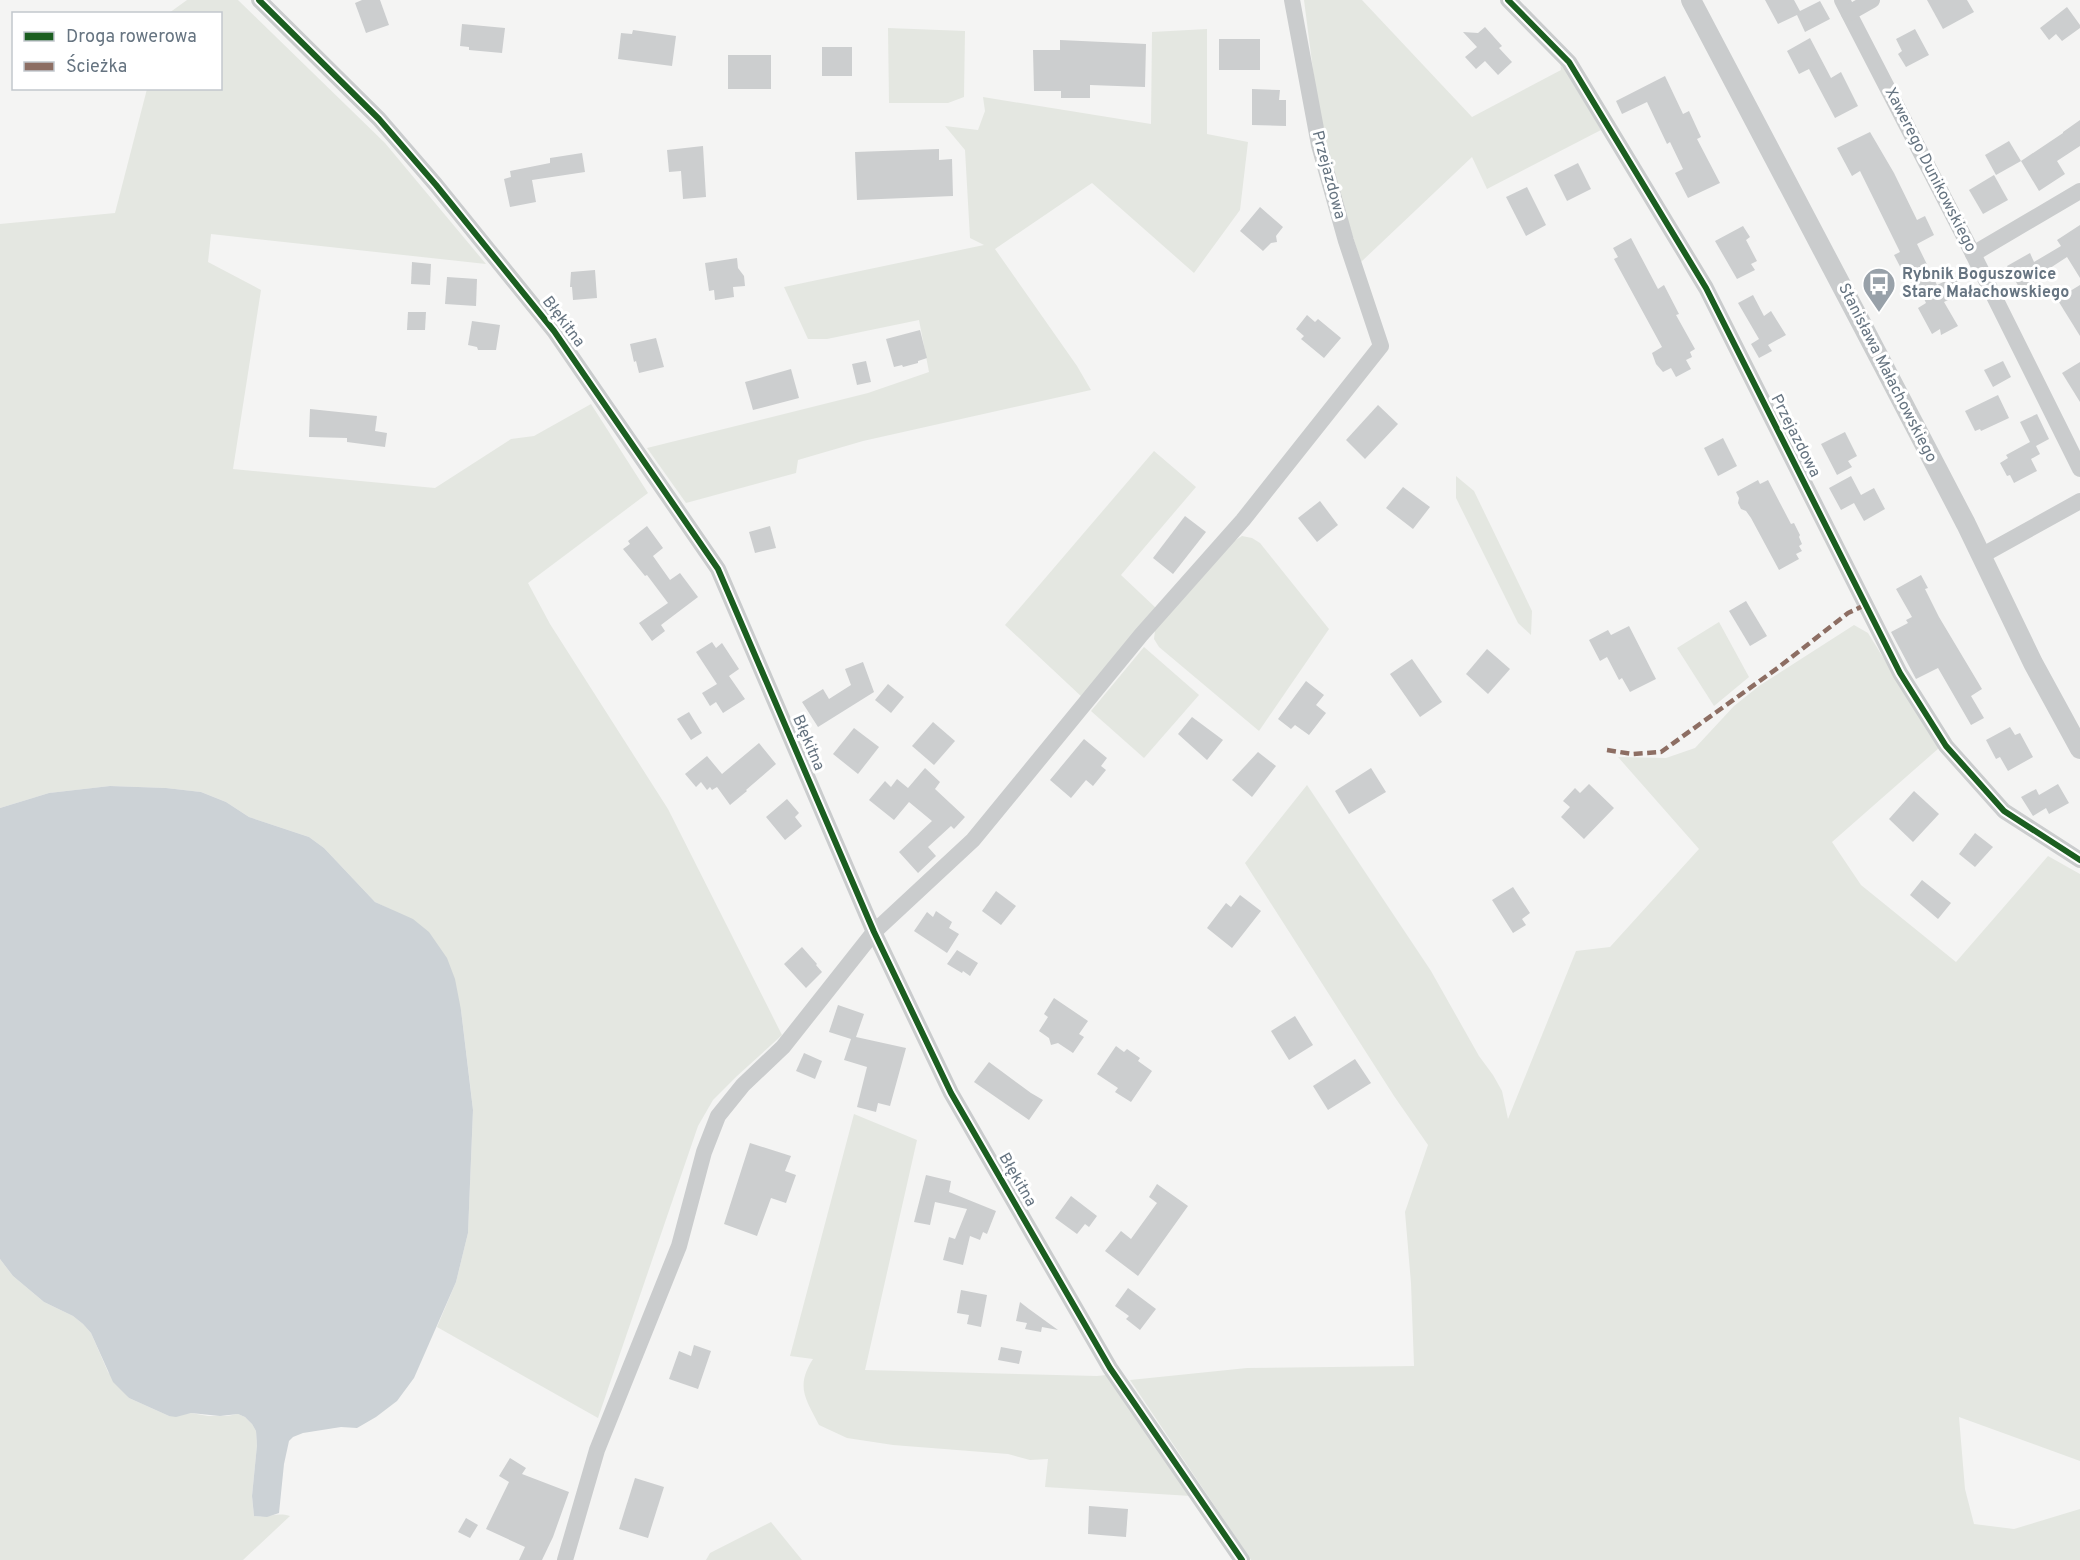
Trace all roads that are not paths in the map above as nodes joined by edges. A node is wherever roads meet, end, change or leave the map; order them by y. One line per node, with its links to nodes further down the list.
1 (259, 0): 14 (street, Błękitna)
2 (1292, 0): 14 (street, Przejazdowa)
3 (1508, 0): 13 (street, Przejazdowa)
4 (1690, 0): 11 (street, Stanisława Małachowskiego)
5 (1872, 0): 6 (street)
6 (1846, 6): 8 (street, Xawerego Dunikowskiego)
7 (2080, 191): 8 (street)
8 (1973, 254): 9 (street, Xawerego Dunikowskiego)
9 (2080, 469)
10 (2080, 501): 11 (street)
11 (1981, 556): 12 (street, Stanisława Małachowskiego)
12 (2080, 749)
13 (2080, 860)
14 (874, 932): 15 (street); 16 (street, Błękitna)
15 (565, 1560)
16 (1242, 1560)

